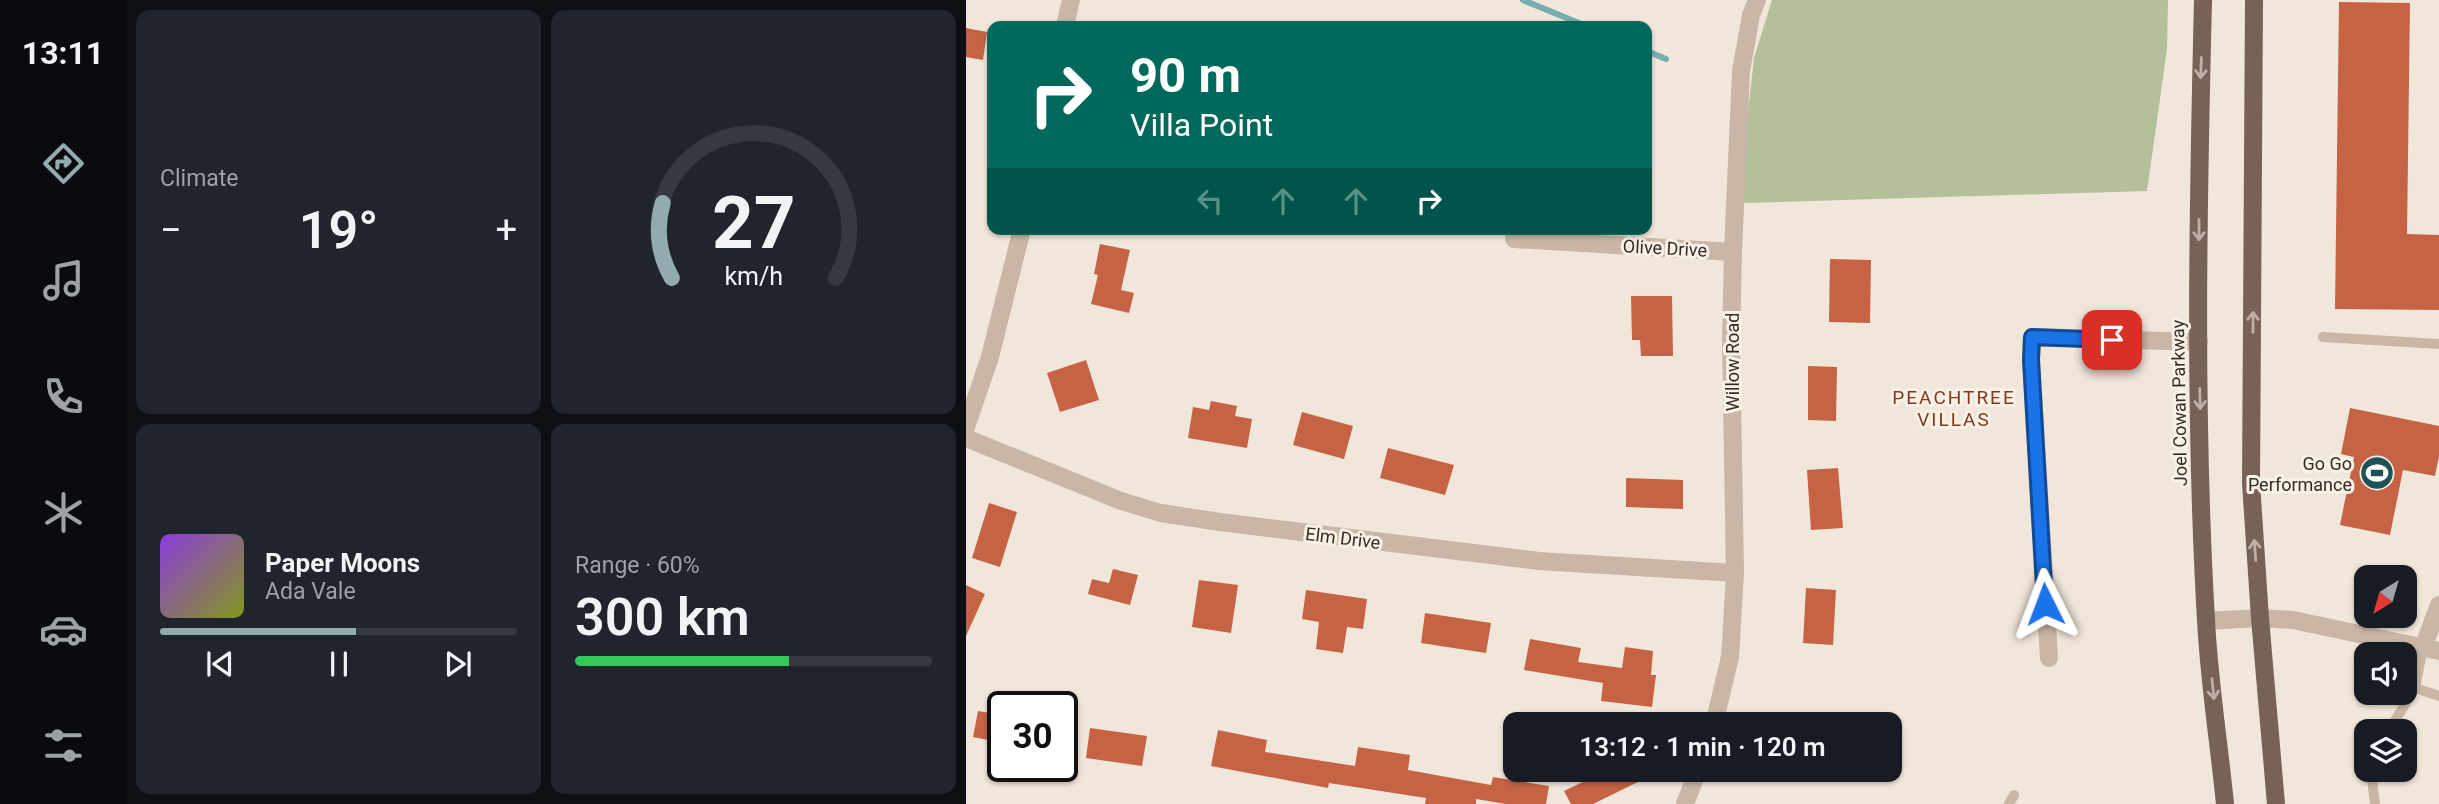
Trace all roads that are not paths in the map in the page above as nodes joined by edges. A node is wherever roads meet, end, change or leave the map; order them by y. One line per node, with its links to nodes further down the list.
1 (1071, 0): 5 (street)
2 (1757, 0): 8 (street, Willow Road)
3 (2203, 0): 10 (main road, Joel Cowan Parkway, one-way to 10)
4 (2254, 0): 16 (main road, one-way to 4)
5 (1066, 21)
6 (1020, 235): 12 (street)
7 (1514, 239): 8 (street, Olive Drive)
8 (1733, 252): 14 (street, Willow Road)
9 (2323, 337): 11 (lane)
10 (2199, 342): 17 (main road, Joel Cowan Parkway, one-way to 17); 19 (street)
11 (2439, 344)
12 (966, 427)
13 (966, 438): 14 (street, Elm Drive)
14 (1735, 573): 23 (street, Willow Road)
15 (2439, 605): 18 (street)
16 (2260, 618): 17 (street); 18 (street); 28 (main road)
17 (2206, 621): 27 (main road, Joel Cowan Parkway, one-way to 27)
18 (2431, 650): 20 (lane)
19 (2049, 658)
20 (2417, 683)
21 (2417, 689): 22 (lane)
22 (2439, 696)
23 (1717, 712)
24 (1693, 782): 26 (street)
25 (2372, 782): 29 (lane)
26 (1685, 804)
27 (2225, 804)
28 (2276, 804)
29 (2375, 804)

